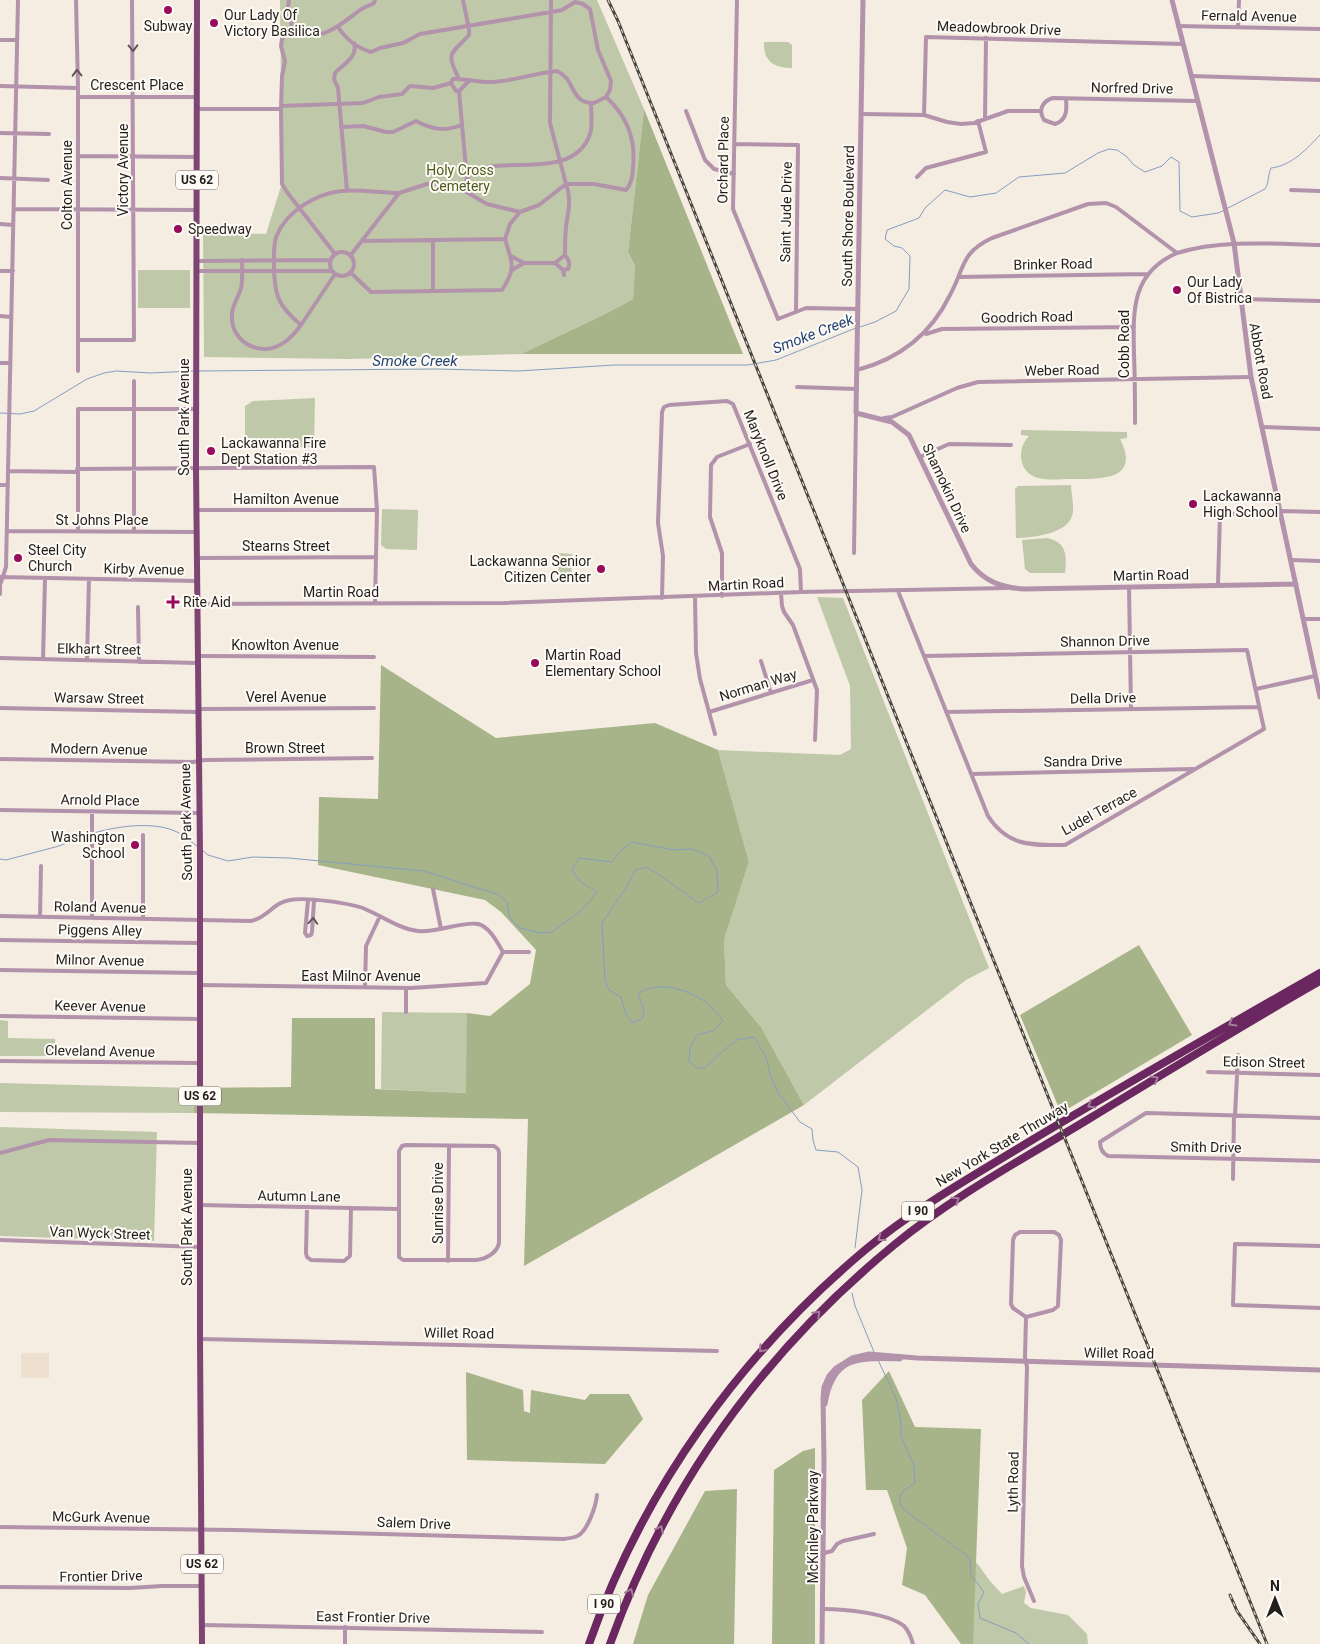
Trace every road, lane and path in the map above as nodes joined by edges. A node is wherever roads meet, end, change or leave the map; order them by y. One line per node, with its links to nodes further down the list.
1 (18, 0): 22 (street)
2 (76, 0): 34 (street, Colton Avenue, one-way to 2)
3 (132, 0): 37 (street, Victory Avenue, one-way to 37)
4 (197, 0): 38 (main road, South Park Avenue / US 62)
5 (289, 0): 14 (street)
6 (375, 0): 17 (street)
7 (463, 0): 15 (street)
8 (551, 0): 13 (street)
9 (737, 0): 57 (street, Orchard Place)
10 (863, 0): 48 (street, South Shore Boulevard)
11 (1172, 0): 16 (street, Abbott Road)
12 (1239, 0): 18 (street)
13 (551, 12): 15 (street); 26 (street); 39 (street)
14 (292, 26): 17 (street); 44 (street)
15 (468, 26): 23 (street); 25 (street)
16 (1178, 26): 18 (street, Fernald Avenue); 24 (street, Abbott Road)
17 (338, 27): 23 (street)
18 (1238, 27): 19 (street, Fernald Avenue)
19 (1320, 29)
20 (986, 38): 24 (street, Meadowbrook Drive); 49 (street, Meadowbrook Drive); 50 (street)
21 (0, 40): 22 (street)
22 (17, 40): 33 (street)
23 (354, 43): 43 (street)
24 (1183, 44): 27 (street, Abbott Road)
25 (456, 72): 28 (street); 30 (street)
26 (551, 72): 31 (street); 42 (street); 61 (street)
27 (1191, 76): 29 (street); 41 (street, Abbott Road)
28 (459, 79): 30 (street); 31 (street)
29 (1320, 80)
30 (452, 81): 35 (street); 43 (street)
31 (469, 81): 35 (street)
32 (0, 86): 33 (street)
33 (16, 87): 34 (street); 55 (street)
34 (78, 88): 36 (street, Colton Avenue)
35 (459, 91): 52 (street)
36 (78, 97): 37 (street, Crescent Place); 58 (street, Colton Avenue)
37 (134, 97): 38 (street, Crescent Place); 59 (street, Victory Avenue)
38 (197, 97): 45 (main road, South Park Avenue / US 62)
39 (606, 97): 42 (street); 68 (street)
40 (1066, 99): 41 (street, Norfred Drive); 47 (street, Norfred Drive); 47 (street)
41 (1197, 101): 85 (street, Abbott Road)
42 (591, 103): 61 (street)
43 (339, 104): 44 (street); 53 (street)
44 (281, 108): 45 (street); 74 (street)
45 (197, 109): 60 (main road, South Park Avenue / US 62)
46 (686, 111): 62 (street)
47 (1041, 111): 50 (street)
48 (861, 114): 49 (street); 113 (street, South Shore Boulevard)
49 (924, 116): 51 (street)
50 (985, 118): 51 (street)
51 (978, 121): 64 (street)
52 (461, 125): 53 (street); 67 (street)
53 (341, 127): 71 (street)
54 (0, 132): 55 (street)
55 (15, 133): 56 (street); 65 (street)
56 (49, 134)
57 (734, 144): 62 (street, Orchard Place); 114 (street, Saint Jude Drive)
58 (78, 156): 59 (street); 76 (street, Colton Avenue)
59 (134, 156): 60 (street); 77 (street, Victory Avenue)
60 (197, 156): 78 (main road, South Park Avenue / US 62)
61 (560, 160): 67 (street); 68 (street)
62 (734, 174): 114 (street, Orchard Place)
63 (0, 178): 65 (street)
64 (917, 178)
65 (14, 179): 66 (street); 75 (street)
66 (48, 180)
67 (467, 180): 69 (street)
68 (566, 184): 79 (street); 89 (street)
69 (463, 190): 73 (street); 79 (street)
70 (1291, 190): 72 (street)
71 (347, 191): 73 (street); 74 (street)
72 (1320, 191)
73 (399, 193): 84 (street)
74 (299, 208): 88 (street); 94 (street)
75 (14, 209): 76 (street); 81 (street)
76 (78, 210): 77 (street); 120 (street, Colton Avenue)
77 (134, 210): 78 (street); 120 (street, Victory Avenue)
78 (197, 210): 92 (main road, South Park Avenue / US 62)
79 (520, 212): 82 (street)
80 (0, 224): 81 (street)
81 (14, 225): 101 (street)
82 (505, 239): 83 (street); 91 (street)
83 (433, 240): 84 (street); 110 (street)
84 (362, 241): 90 (street)
85 (1234, 244): 86 (street, Cobb Road); 87 (street, Cobb Road); 111 (street, Abbott Road)
86 (1320, 245)
87 (1177, 253): 107 (street, Cobb Road); 109 (street)
88 (335, 254): 90 (street); 95 (street)
89 (565, 255): 96 (street); 99 (street)
90 (350, 256): 105 (street)
91 (511, 256): 97 (street); 98 (street)
92 (197, 260): 93 (street); 102 (main road, South Park Avenue / US 62)
93 (242, 260): 94 (street); 103 (street)
94 (274, 260): 95 (street); 104 (street)
95 (330, 260): 106 (street)
96 (555, 263): 97 (street); 99 (street)
97 (524, 264): 98 (street)
98 (512, 270): 110 (street)
99 (563, 270): 108 (street)
100 (0, 271): 101 (street)
101 (12, 271): 116 (street)
102 (197, 271): 103 (street); 131 (main road, South Park Avenue / US 62)
103 (242, 271): 104 (street); 117 (street)
104 (274, 271): 106 (street); 117 (street)
105 (350, 272): 106 (street); 110 (street)
106 (334, 273): 117 (street)
107 (1148, 274): 109 (street, Brinker Road); 118 (street, Cobb Road)
108 (564, 275)
109 (959, 276): 119 (street)
110 (433, 291)
111 (1240, 299): 112 (street); 125 (street, Abbott Road)
112 (1320, 301)
113 (858, 308): 114 (street, Orchard Place); 123 (street, South Shore Boulevard)
114 (796, 312)
115 (0, 316): 116 (street)
116 (12, 317): 122 (street)
117 (301, 325)
118 (1134, 327): 119 (street, Goodrich Road); 126 (street, Cobb Road)
119 (922, 336): 123 (street)
120 (78, 340): 124 (street, Colton Avenue)
121 (0, 363): 122 (street)
122 (10, 363): 142 (street)
123 (857, 370): 129 (street, South Shore Boulevard)
124 (78, 371)
125 (1251, 377): 126 (street, Weber Road); 135 (street, Abbott Road)
126 (1135, 379): 133 (street, Weber Road); 134 (street, Cobb Road)
127 (134, 381): 130 (street)
128 (797, 388): 129 (street)
129 (857, 389): 132 (street, South Shore Boulevard)
130 (134, 409): 131 (street); 140 (street); 143 (street)
131 (196, 409): 141 (main road, South Park Avenue / US 62)
132 (856, 413): 133 (street, Shamokin Drive); 155 (street, South Shore Boulevard)
133 (882, 418): 139 (street, Shamokin Drive)
134 (1135, 423)
135 (1262, 427): 136 (street); 148 (street, Abbott Road)
136 (1320, 429)
137 (750, 444): 169 (street, Maryknoll Drive); 172 (street); 174 (street, Maryknoll Drive)
138 (1011, 445): 139 (street)
139 (920, 457): 167 (street, Shamokin Drive)
140 (134, 469): 141 (street); 143 (street); 153 (street)
141 (196, 469): 146 (main road, South Park Avenue / US 62); 147 (street)
142 (8, 471): 143 (street); 145 (street)
143 (77, 471): 152 (street)
144 (0, 485): 145 (street)
145 (8, 485): 151 (street)
146 (196, 510): 147 (street, Hamilton Avenue); 154 (main road, South Park Avenue / US 62)
147 (376, 510): 156 (street)
148 (1280, 512): 149 (street); 158 (street, Abbott Road); 165 (street)
149 (1320, 512)
150 (0, 528): 151 (street, St Johns Place)
151 (7, 530): 152 (street, St Johns Place); 160 (street)
152 (78, 531): 153 (street, St Johns Place)
153 (134, 531): 154 (street, St Johns Place)
154 (196, 532): 157 (main road, South Park Avenue / US 62)
155 (854, 553)
156 (376, 557): 157 (street, Stearns Street); 175 (street)
157 (197, 558): 163 (main road, South Park Avenue / US 62)
158 (1290, 560): 159 (street); 164 (street, Abbott Road)
159 (1320, 561)
160 (1, 577): 161 (street, Kirby Avenue); 171 (street)
161 (45, 578): 162 (street, Kirby Avenue); 184 (street)
162 (89, 579): 163 (street, Kirby Avenue); 186 (street)
163 (197, 581): 176 (main road, South Park Avenue / US 62)
164 (1296, 584): 165 (street, Martin Road); 178 (street, Abbott Road)
165 (1218, 585): 166 (street, Martin Road)
166 (1129, 587): 167 (street, Martin Road); 180 (street)
167 (1007, 588): 168 (street, Martin Road)
168 (898, 590): 169 (street, Martin Road); 181 (street, Ludel Terrace)
169 (801, 592): 170 (street, Martin Road)
170 (781, 593): 172 (street, Martin Road); 190 (street)
171 (0, 594)
172 (722, 596): 173 (street, Martin Road)
173 (695, 597): 174 (street, Martin Road); 199 (street)
174 (662, 598): 175 (street, Martin Road)
175 (376, 603): 176 (street, Martin Road)
176 (197, 604): 185 (main road, South Park Avenue / US 62)
177 (138, 607): 188 (street)
178 (1303, 619): 179 (street); 189 (street, Abbott Road)
179 (1320, 619)
180 (1130, 652): 181 (street, Shannon Drive); 191 (street, Shannon Drive); 197 (street)
181 (924, 656): 200 (street, Ludel Terrace)
182 (374, 657): 185 (street, Knowlton Avenue)
183 (0, 658): 184 (street, Elkhart Street)
184 (43, 659): 186 (street, Elkhart Street)
185 (197, 659): 188 (street, Elkhart Street); 198 (main road, South Park Avenue / US 62)
186 (87, 660): 188 (street, Elkhart Street)
187 (761, 661): 192 (street)
188 (139, 662)
189 (1315, 676): 191 (street); 193 (street, Abbott Road)
190 (813, 680): 192 (street, Norman Way); 202 (street)
191 (1256, 690): 194 (street, Ludel Terrace)
192 (771, 693): 199 (street, Norman Way)
193 (1320, 697)
194 (1259, 707): 197 (street, Della Drive); 206 (street, Ludel Terrace)
195 (0, 708): 198 (street, Warsaw Street)
196 (374, 708): 198 (street, Verel Avenue)
197 (1131, 709): 200 (street, Della Drive)
198 (198, 711): 205 (main road, South Park Avenue / US 62)
199 (709, 712): 201 (street)
200 (946, 712): 207 (street, Ludel Terrace)
201 (716, 734)
202 (815, 740)
203 (372, 758): 205 (street, Brown Street)
204 (0, 759): 205 (street, Modern Avenue)
205 (198, 761): 210 (main road, South Park Avenue / US 62)
206 (1195, 769): 207 (street, Sandra Drive); 207 (street, Ludel Terrace)
207 (971, 774)
208 (0, 810): 209 (street, Arnold Place)
209 (92, 811): 210 (street, Arnold Place); 219 (street)
210 (199, 813): 221 (main road, South Park Avenue / US 62)
211 (143, 835): 220 (street)
212 (41, 866): 218 (street)
213 (433, 889): 222 (street)
214 (308, 900): 215 (street, Roland Avenue); 215 (street, one-way to 215); 221 (street, Roland Avenue)
215 (314, 901): 217 (street, Roland Avenue)
216 (0, 916): 218 (street, Roland Avenue)
217 (380, 916): 222 (street, Roland Avenue); 232 (street)
218 (40, 917): 219 (street, Roland Avenue)
219 (92, 918): 220 (street, Roland Avenue)
220 (143, 919): 221 (street, Roland Avenue)
221 (200, 920): 224 (main road, South Park Avenue / US 62)
222 (441, 929): 225 (street, Roland Avenue)
223 (0, 940): 224 (street, Piggens Alley)
224 (199, 943): 228 (main road, South Park Avenue / US 62)
225 (503, 952): 226 (street); 233 (street, East Milnor Avenue)
226 (529, 952)
227 (0, 970): 228 (street, Milnor Avenue)
228 (199, 973): 231 (main road, South Park Avenue / US 62)
229 (1320, 973): 280 (highway, New York State Thruway / I 90, one-way to 280)
230 (1320, 981): 281 (highway, New York State Thruway / I 90, one-way to 230)
231 (200, 985): 232 (street, East Milnor Avenue); 236 (main road, South Park Avenue / US 62)
232 (365, 987): 233 (street, East Milnor Avenue)
233 (406, 988): 234 (street)
234 (406, 1012)
235 (0, 1016): 236 (street, Keever Avenue)
236 (200, 1019): 239 (main road, South Park Avenue / US 62)
237 (1238, 1055): 241 (street)
238 (0, 1061): 239 (street, Cleveland Avenue)
239 (200, 1063): 245 (main road, South Park Avenue / US 62)
240 (1208, 1072): 241 (street, Edison Street)
241 (1237, 1073): 242 (street, Edison Street); 243 (street)
242 (1320, 1075)
243 (1235, 1116): 244 (street); 248 (street); 248 (street, Smith Drive)
244 (1320, 1118)
245 (200, 1143): 247 (street); 251 (main road, South Park Avenue / US 62)
246 (449, 1146): 254 (street); 258 (street, Sunrise Drive); 258 (street)
247 (0, 1153)
248 (1233, 1159): 249 (street, Smith Drive); 250 (street)
249 (1320, 1161)
250 (1233, 1179)
251 (200, 1205): 252 (street, Autumn Lane); 257 (main road, South Park Avenue / US 62)
252 (307, 1207): 253 (street, Autumn Lane); 253 (street)
253 (351, 1208): 254 (street, Autumn Lane)
254 (398, 1209): 258 (street)
255 (0, 1240): 257 (street, Van Wyck Street)
256 (1320, 1246): 259 (street)
257 (200, 1247): 261 (main road, South Park Avenue / US 62)
258 (448, 1261)
259 (1320, 1308)
260 (1026, 1317): 260 (street); 263 (street, Lyth Road)
261 (200, 1338): 262 (street, Willet Road); 268 (main road, South Park Avenue / US 62)
262 (718, 1351)
263 (1026, 1361): 264 (street, Willet Road); 265 (street, Willet Road); 273 (street, Lyth Road)
264 (841, 1366): 270 (street, McKinley Parkway)
265 (1320, 1370)
266 (597, 1495): 268 (street, Salem Drive)
267 (0, 1527): 268 (street, McGurk Avenue)
268 (202, 1530): 271 (main road, South Park Avenue / US 62)
269 (874, 1534): 270 (street)
270 (824, 1553): 274 (street, McKinley Parkway)
271 (202, 1586): 272 (street, Frontier Drive); 275 (main road, South Park Avenue / US 62)
272 (0, 1587)
273 (1034, 1601)
274 (823, 1609): 282 (street, McKinley Parkway); 283 (street)
275 (202, 1625): 276 (street, East Frontier Drive); 278 (main road, South Park Avenue / US 62)
276 (345, 1627): 277 (street, East Frontier Drive); 279 (street)
277 (542, 1632)
278 (202, 1644)
279 (345, 1644)
280 (589, 1644)
281 (610, 1644)
282 (822, 1644)
283 (913, 1644)

